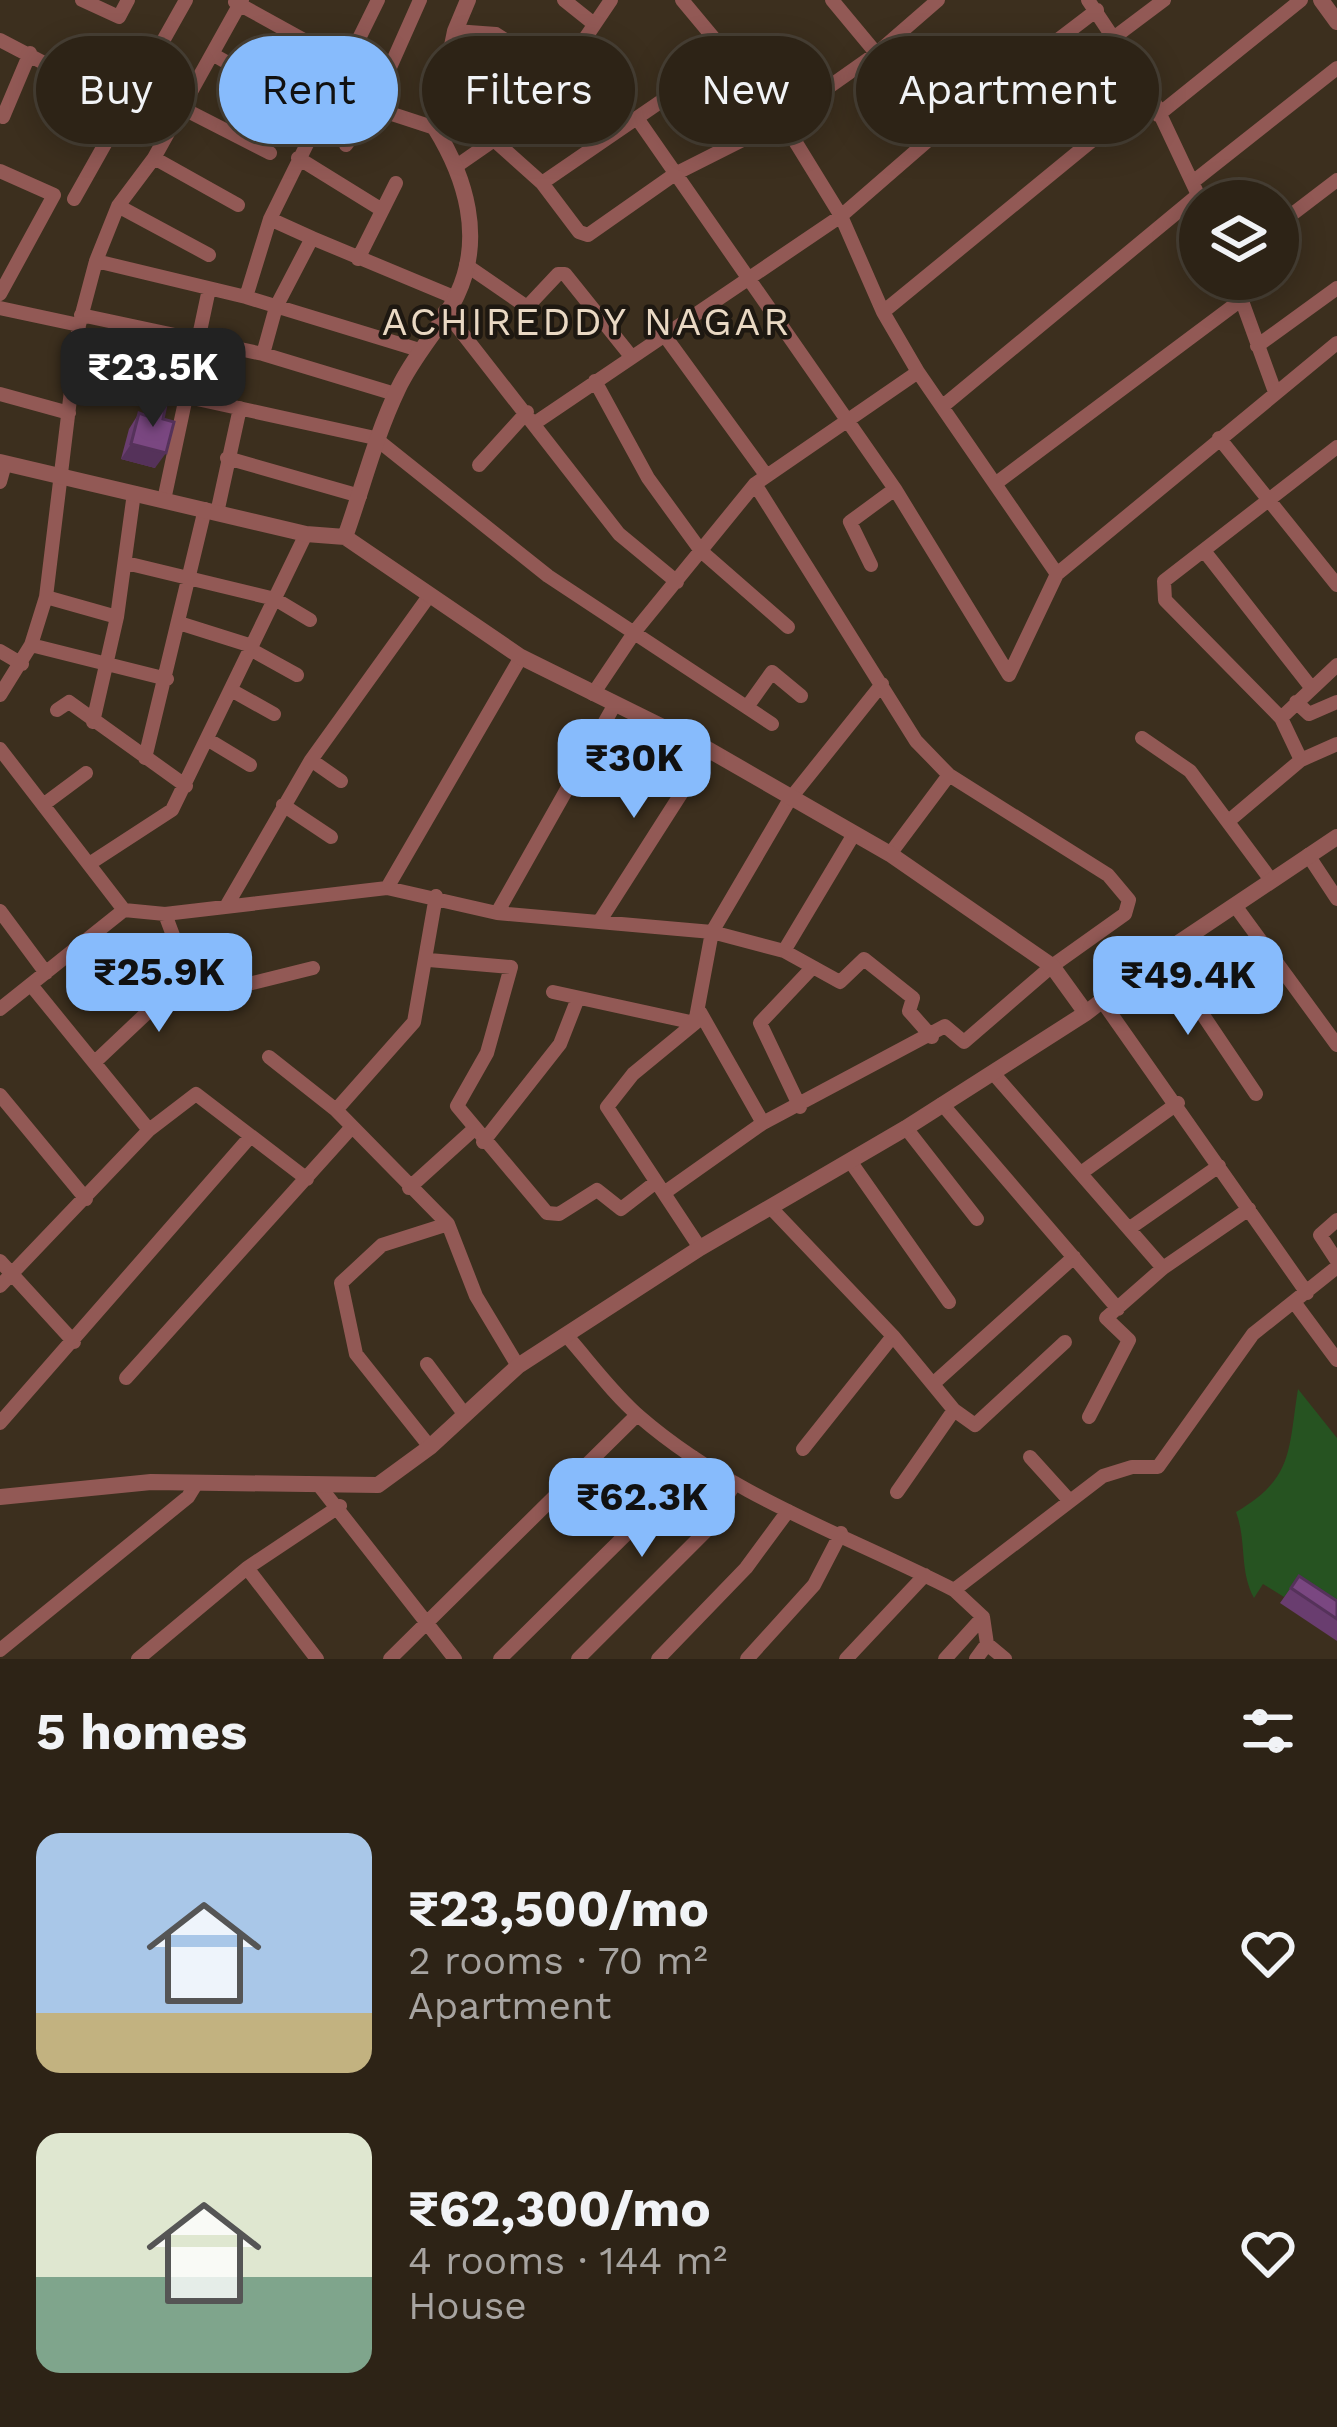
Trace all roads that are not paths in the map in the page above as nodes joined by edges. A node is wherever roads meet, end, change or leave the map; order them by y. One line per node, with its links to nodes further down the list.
1 (82, 0): 2 (street)
2 (128, 0)
3 (186, 0): 20 (street)
4 (378, 0): 22 (street)
5 (420, 0): 33 (street)
6 (468, 0): 19 (street)
7 (564, 0): 18 (street)
8 (611, 0): 18 (street)
9 (682, 0): 26 (street)
10 (832, 0): 27 (street)
11 (938, 0): 28 (street)
12 (1164, 0): 31 (street)
13 (1301, 0): 41 (street)
14 (1321, 0): 17 (street)
15 (237, 1): 21 (street); 35 (street)
16 (1093, 5): 29 (street); 30 (street)
17 (1337, 22)
18 (593, 24): 25 (street)
19 (455, 32): 23 (street); 24 (street)
20 (165, 36)
21 (298, 36)
22 (360, 36)
23 (454, 36)
24 (499, 36)
25 (586, 36)
26 (712, 36)
27 (863, 36)
28 (897, 36)
29 (1055, 36)
30 (1115, 36)
31 (1117, 36)
32 (0, 40): 34 (street)
33 (398, 49)
34 (30, 53): 36 (street); 43 (street)
35 (212, 54): 37 (street); 39 (street)
36 (36, 56)
37 (219, 58)
38 (1337, 68): 63 (street)
39 (195, 85)
40 (659, 105): 45 (street)
41 (1159, 114)
42 (195, 115): 56 (street)
43 (3, 117)
44 (1159, 117): 62 (street)
45 (640, 121): 61 (street); 66 (street)
46 (104, 144): 67 (street)
47 (161, 144): 57 (street)
48 (305, 144): 58 (street)
49 (445, 144): 59 (street)
50 (488, 144): 59 (street)
51 (498, 144): 66 (street)
52 (734, 144): 61 (street)
53 (797, 144): 73 (street)
54 (924, 144): 73 (street)
55 (1089, 144): 89 (street)
56 (270, 153)
57 (154, 158): 68 (street); 69 (street)
58 (298, 158): 72 (street); 74 (street)
59 (458, 165): 79 (street)
60 (0, 171): 83 (street)
61 (675, 174): 66 (street); 80 (street)
62 (1191, 180)
63 (1211, 180)
64 (1337, 181): 71 (street)
65 (396, 183): 72 (street)
66 (542, 183)
67 (74, 199)
68 (238, 205)
69 (118, 206): 76 (street); 78 (street)
70 (1179, 207): 105 (street)
71 (1299, 209)
72 (382, 210): 77 (street)
73 (841, 216): 80 (street); 89 (street)
74 (270, 219): 75 (street); 84 (street)
75 (312, 238): 77 (street); 87 (street)
76 (208, 255)
77 (358, 259): 86 (street)
78 (96, 261): 82 (street); 90 (street)
79 (466, 265): 86 (street); 97 (street)
80 (752, 278): 91 (street); 109 (street)
81 (1337, 288): 94 (street)
82 (209, 289): 84 (street); 92 (street)
83 (0, 294)
84 (247, 297): 87 (street)
85 (1241, 300): 94 (street); 118 (street)
86 (450, 304): 95 (street); 108 (street)
87 (276, 307): 95 (street); 96 (street)
88 (0, 308): 90 (street)
89 (883, 312): 99 (street)
90 (80, 320): 92 (street); 98 (street)
91 (662, 332): 97 (street); 117 (street)
92 (197, 340): 96 (street); 103 (street)
93 (1337, 343): 101 (street)
94 (1257, 346): 101 (street)
95 (416, 349): 104 (street)
96 (263, 354): 104 (street)
97 (630, 355): 100 (street)
98 (74, 372): 103 (street); 107 (street)
99 (918, 372): 105 (street); 109 (street)
100 (595, 381): 108 (street); 127 (street)
101 (1275, 392): 111 (street)
102 (0, 394): 107 (street)
103 (185, 394): 106 (street); 122 (street)
104 (395, 394): 110 (street)
105 (944, 406): 118 (street)
106 (240, 408): 110 (street); 113 (street)
107 (69, 413): 116 (street)
108 (531, 417): 114 (street); 133 (street)
109 (845, 418): 117 (street); 119 (street)
110 (375, 438): 121 (street); 142 (street)
111 (1219, 438): 123 (street); 131 (street)
112 (1337, 448): 123 (street)
113 (226, 458): 121 (street); 124 (street)
114 (479, 465)
115 (2, 469): 116 (street)
116 (64, 479): 120 (street); 136 (street)
117 (760, 480): 127 (street); 152 (street)
118 (994, 484): 131 (street)
119 (895, 489): 130 (street); 131 (street)
120 (134, 493): 122 (street); 129 (street)
121 (360, 496): 126 (street)
122 (164, 500): 124 (street)
123 (1269, 500): 128 (street); 134 (street)
124 (211, 511): 125 (street); 132 (street)
125 (306, 534): 126 (street); 137 (street)
126 (345, 537): 135 (street)
127 (701, 551): 133 (street); 141 (street)
128 (1205, 552): 153 (street); 164 (street)
129 (126, 563): 132 (street); 138 (street)
130 (871, 565)
131 (1057, 574)
132 (191, 578): 137 (street); 140 (street)
133 (676, 582): 142 (street)
134 (1337, 585)
135 (429, 596): 146 (street); 173 (street)
136 (46, 597): 138 (street); 143 (street)
137 (275, 599): 139 (street); 144 (street)
138 (118, 617): 148 (street)
139 (310, 620)
140 (179, 623): 144 (street); 151 (street)
141 (788, 627)
142 (636, 630): 155 (street); 161 (street)
143 (31, 645): 147 (street); 148 (street)
144 (251, 648): 150 (street); 154 (street)
145 (0, 651): 147 (street)
146 (521, 656): 155 (street); 191 (street)
147 (22, 664): 156 (street)
148 (109, 664): 151 (street); 165 (street)
149 (1337, 665): 153 (street)
150 (297, 675)
151 (167, 679): 172 (street)
152 (882, 684): 177 (street); 180 (street)
153 (1310, 686): 158 (street)
154 (231, 690): 163 (street); 167 (street)
155 (593, 694): 160 (street)
156 (0, 695)
157 (801, 696): 161 (street)
158 (1296, 701): 159 (street); 164 (street)
159 (1337, 702)
160 (615, 704): 171 (street); 198 (street)
161 (747, 707): 166 (street)
162 (57, 710): 165 (street)
163 (274, 714)
164 (1281, 718): 174 (street)
165 (93, 722): 172 (street)
166 (772, 724)
167 (207, 739): 175 (street); 179 (street)
168 (1142, 739): 183 (street)
169 (1337, 745): 174 (street)
170 (0, 749): 181 (street)
171 (709, 750): 180 (street); 200 (street)
172 (145, 758): 179 (street)
173 (310, 760): 178 (street); 182 (street)
174 (1300, 760): 183 (street)
175 (250, 765)
176 (86, 773): 181 (street)
177 (949, 775): 187 (street); 205 (street)
178 (341, 781)
179 (186, 786): 189 (street)
180 (790, 800): 184 (street); 201 (street)
181 (43, 805): 189 (street)
182 (283, 805): 185 (street); 194 (street)
183 (1231, 819): 190 (street)
184 (854, 834): 187 (street); 202 (street)
185 (331, 836)
186 (1337, 837): 188 (street)
187 (890, 854): 205 (street)
188 (1308, 855): 190 (street); 193 (street)
189 (89, 864): 196 (street)
190 (1271, 880): 195 (street)
191 (387, 888): 192 (street); 194 (street)
192 (436, 896): 198 (street); 204 (street)
193 (1337, 899)
194 (227, 905): 199 (street)
195 (1236, 907): 203 (street); 218 (street)
196 (124, 910): 199 (street); 208 (street)
197 (0, 911): 208 (street)
198 (497, 913): 200 (street)
199 (165, 914): 209 (street)
200 (601, 919): 201 (street)
201 (712, 932): 202 (street); 216 (street)
202 (784, 951): 207 (street)
203 (1162, 954): 213 (street); 222 (street)
204 (429, 960): 227 (street); 233 (street)
205 (1052, 966): 215 (street); 217 (street)
206 (314, 968): 209 (street)
207 (812, 968): 217 (street); 226 (street)
208 (46, 973): 210 (street)
209 (188, 974): 220 (street)
210 (31, 985): 214 (street); 220 (street)
211 (553, 992): 212 (street)
212 (578, 998): 216 (street); 233 (street)
213 (1102, 1001): 215 (street); 224 (street)
214 (0, 1009)
215 (1086, 1013): 221 (street)
216 (698, 1017): 228 (street); 238 (street)
217 (932, 1036): 226 (street)
218 (1337, 1045)
219 (269, 1057): 227 (street)
220 (96, 1061): 231 (street)
221 (993, 1073): 225 (street); 236 (street)
222 (1256, 1094)
223 (0, 1095): 240 (street)
224 (1178, 1102): 235 (street); 236 (street)
225 (942, 1104): 230 (street); 248 (street)
226 (800, 1107): 228 (street)
227 (336, 1110): 229 (street)
228 (763, 1124): 238 (street)
229 (351, 1128): 237 (street); 239 (street)
230 (906, 1128): 234 (street); 243 (street)
231 (149, 1130): 232 (street); 240 (street)
232 (250, 1136): 237 (street); 257 (street)
233 (478, 1136): 238 (street); 239 (street)
234 (850, 1162): 241 (street); 253 (street)
235 (1219, 1166): 242 (street); 246 (street)
236 (1081, 1173): 246 (street)
237 (307, 1179): 262 (street)
238 (660, 1187): 247 (street)
239 (409, 1188): 245 (street)
240 (86, 1199): 251 (street)
241 (771, 1208): 247 (street); 256 (street)
242 (1249, 1209): 250 (street); 252 (street)
243 (977, 1220)
244 (1337, 1220): 249 (street)
245 (448, 1224): 261 (street); 269 (street)
246 (1130, 1228): 250 (street)
247 (700, 1248): 255 (street)
248 (1074, 1257): 254 (street); 263 (street)
249 (1337, 1264): 252 (street)
250 (1163, 1268): 254 (street)
251 (3, 1274): 257 (street)
252 (1300, 1297): 259 (street); 278 (street)
253 (950, 1302)
254 (1118, 1310): 267 (street)
255 (566, 1335): 261 (street); 266 (street)
256 (893, 1336): 263 (street); 270 (street)
257 (74, 1342): 268 (street)
258 (1065, 1342): 264 (street)
259 (1337, 1360)
260 (427, 1364): 265 (street)
261 (518, 1366): 265 (street)
262 (126, 1378)
263 (934, 1383): 264 (street)
264 (954, 1410): 276 (street)
265 (465, 1415): 269 (street)
266 (638, 1415): 271 (street); 286 (street)
267 (1089, 1417)
268 (0, 1423)
269 (430, 1447): 275 (street)
270 (803, 1449)
271 (693, 1457): 273 (street); 293 (street)
272 (1030, 1457): 278 (street)
273 (735, 1483): 280 (street); 294 (street)
274 (196, 1484): 275 (street); 277 (street); 288 (street)
275 (320, 1488): 279 (street)
276 (897, 1492)
277 (0, 1497)
278 (1068, 1499): 284 (street)
279 (340, 1506): 282 (street); 286 (street)
280 (788, 1511): 281 (street); 295 (street)
281 (841, 1534): 283 (street); 296 (street)
282 (247, 1568): 289 (street); 290 (street)
283 (925, 1576): 284 (street); 297 (street)
284 (954, 1590): 285 (street)
285 (983, 1617): 287 (street); 298 (street)
286 (426, 1622): 291 (street); 292 (street)
287 (987, 1644): 299 (street); 300 (street)
288 (0, 1650)
289 (138, 1659)
290 (316, 1659)
291 (390, 1659)
292 (455, 1659)
293 (500, 1659)
294 (578, 1659)
295 (658, 1659)
296 (747, 1659)
297 (846, 1659)
298 (945, 1659)
299 (976, 1659)
300 (1005, 1659)

